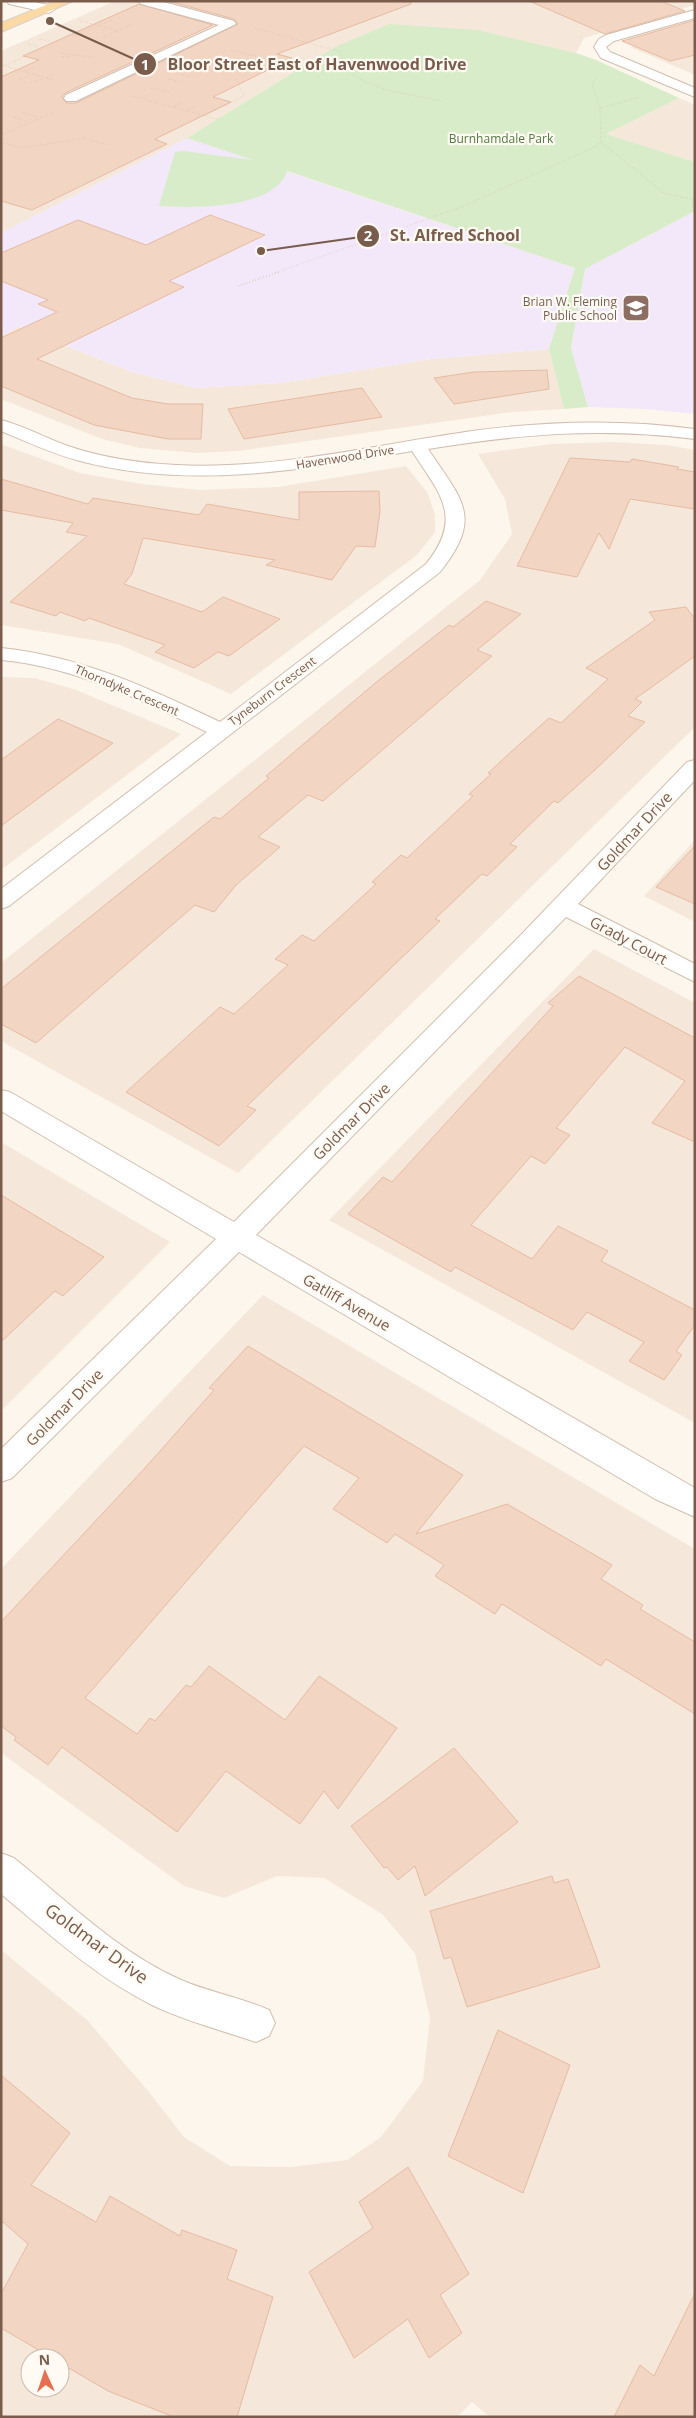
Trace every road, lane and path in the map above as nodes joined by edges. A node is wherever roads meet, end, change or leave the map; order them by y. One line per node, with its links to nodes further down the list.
1 (14, 1): 4 (street); 5 (street)
2 (67, 1): 5 (main road)
3 (145, 1): 10 (street)
4 (1, 7)
5 (49, 9): 12 (main road)
6 (695, 14): 30 (street)
7 (74, 19): 11 (path)
8 (112, 20): 11 (path)
9 (132, 24): 13 (path)
10 (230, 24): 44 (street); 47 (path)
11 (98, 26): 13 (path); 14 (path)
12 (1, 28)
13 (117, 30): 15 (path)
14 (74, 36)
15 (102, 38)
16 (242, 48): 19 (path)
17 (229, 49): 19 (path)
18 (255, 50): 21 (path)
19 (235, 51): 21 (path)
20 (61, 53): 22 (path)
21 (248, 54): 25 (path)
22 (72, 56): 24 (path); 27 (path)
23 (208, 56): 32 (path)
24 (61, 57)
25 (259, 57)
26 (22, 58): 33 (path)
27 (91, 58): 28 (path); 29 (path)
28 (85, 60)
29 (100, 60)
30 (619, 61): 45 (street); 61 (path)
31 (188, 65): 35 (path)
32 (242, 65)
33 (3, 66): 36 (path)
34 (35, 68): 36 (path)
35 (213, 71)
36 (26, 72): 38 (path)
37 (58, 73): 39 (path)
38 (32, 74): 39 (path); 41 (path)
39 (46, 78): 42 (path); 43 (path)
40 (236, 78): 54 (path)
41 (18, 80)
42 (55, 80)
43 (31, 84)
44 (95, 86): 46 (street); 50 (path)
45 (695, 93)
46 (71, 98)
47 (442, 101)
48 (182, 102): 50 (path)
49 (196, 106): 52 (path)
50 (173, 108): 52 (path)
51 (56, 110): 56 (path)
52 (186, 111): 54 (path)
53 (23, 113): 56 (path)
54 (204, 116): 57 (path)
55 (13, 118): 58 (path)
56 (40, 118): 58 (path)
57 (220, 120)
58 (29, 122): 59 (path)
59 (1, 135)
60 (1, 142): 62 (path)
61 (601, 142): 63 (path); 64 (path)
62 (108, 145)
63 (695, 208)
64 (238, 286)
65 (1, 425): 67 (street, Havenwood Drive)
66 (695, 434): 67 (street, Havenwood Drive)
67 (417, 446): 69 (street, Tyneburn Crescent)
68 (1, 654): 69 (street, Thorndyke Crescent)
69 (220, 730): 71 (street, Tyneburn Crescent)
70 (695, 767): 72 (street, Goldmar Drive)
71 (1, 901)
72 (564, 906): 73 (street, Grady Court); 75 (street, Goldmar Drive)
73 (695, 974)
74 (1, 1099): 75 (street, Gatliff Avenue)
75 (237, 1237): 76 (street, Goldmar Drive); 77 (street, Gatliff Avenue)
76 (1, 1469)
77 (695, 1503)
78 (1, 1871): 79 (street, Goldmar Drive)
79 (256, 2023)

